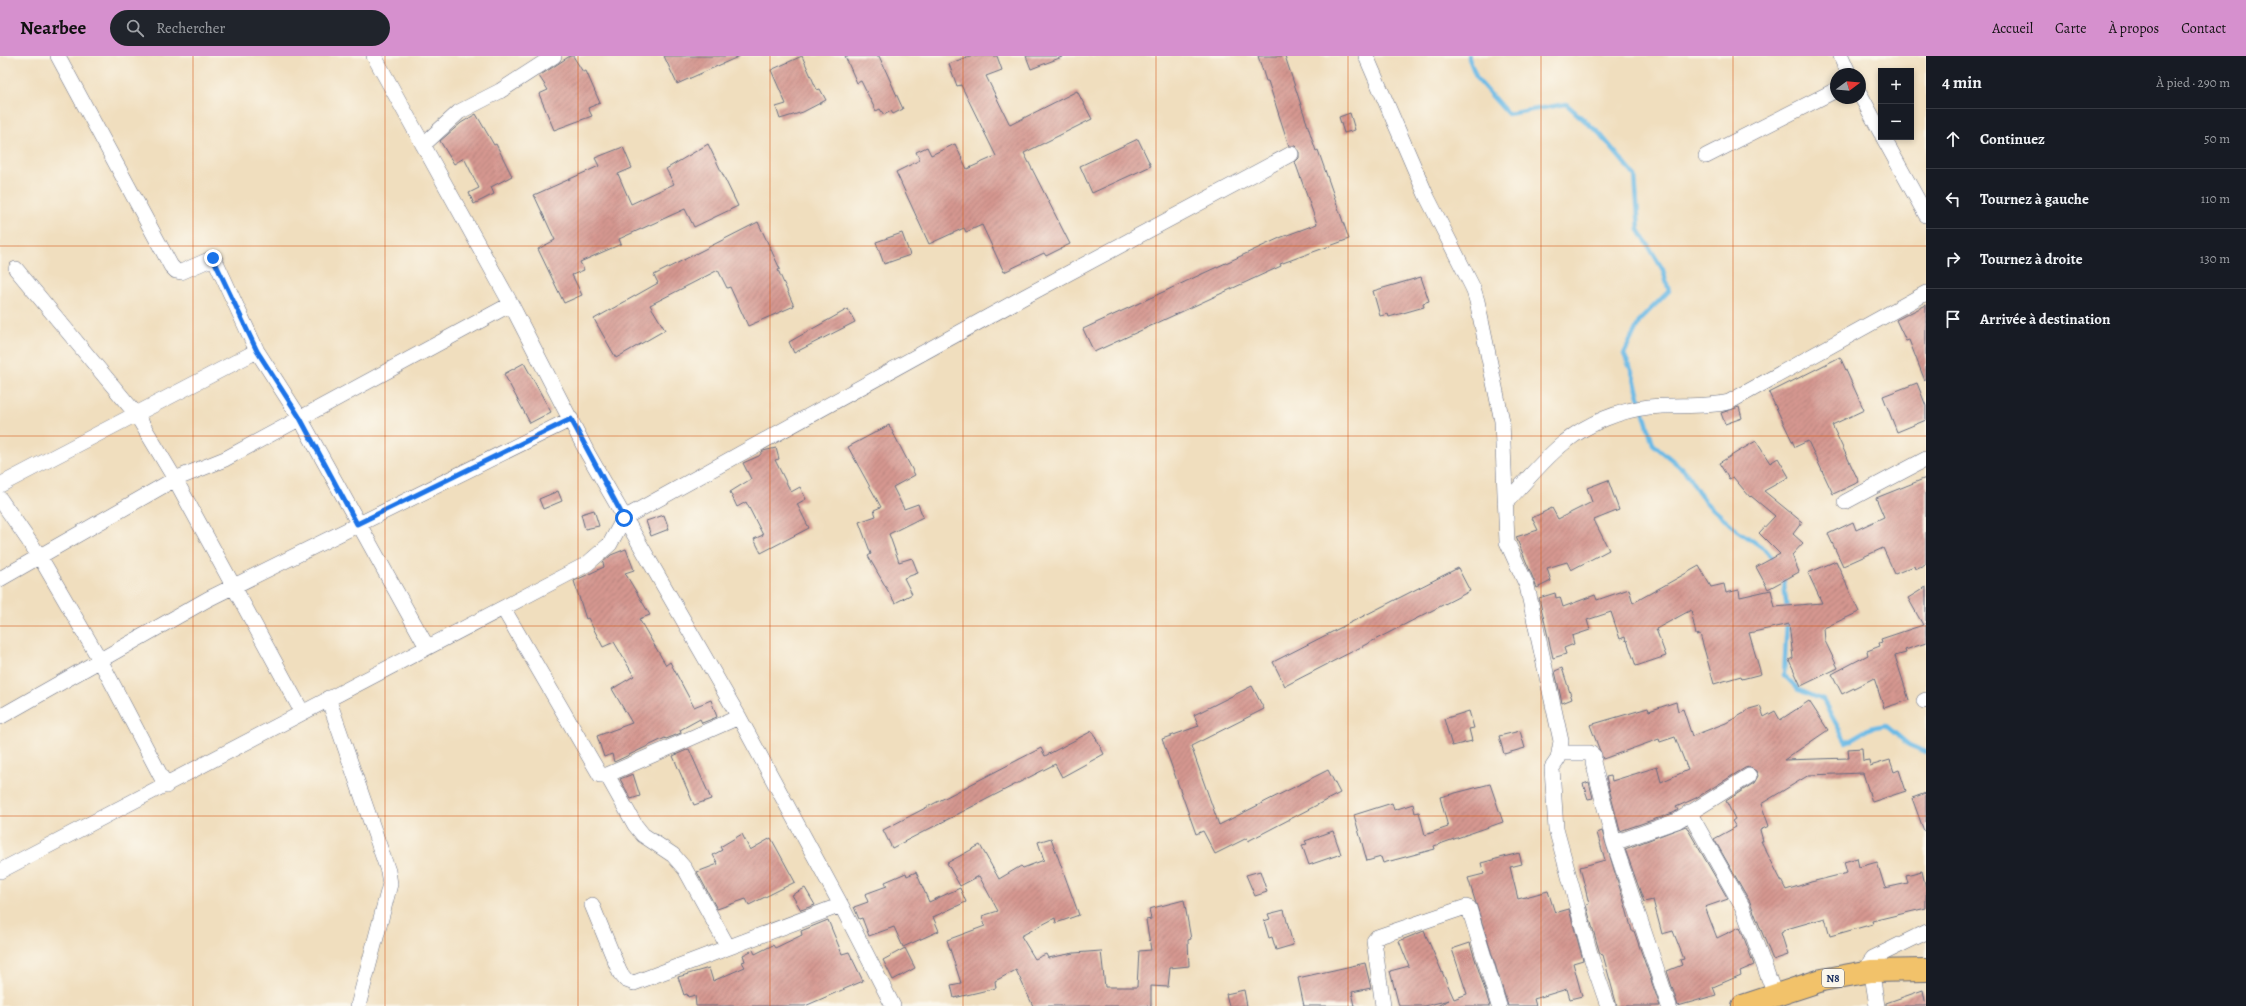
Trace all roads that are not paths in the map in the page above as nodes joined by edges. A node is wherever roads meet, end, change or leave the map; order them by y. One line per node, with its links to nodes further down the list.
1 (58, 56): 18 (street)
2 (374, 56): 11 (street)
3 (554, 56): 11 (street)
4 (1366, 56): 27 (street)
5 (1841, 56): 6 (street)
6 (1847, 68)
7 (1830, 93): 13 (street)
8 (1865, 104): 9 (street)
9 (1878, 127)
10 (1885, 140): 14 (street)
11 (423, 145): 17 (street)
12 (1291, 154): 28 (street)
13 (1706, 156)
14 (1926, 215)
15 (16, 269): 19 (street)
16 (1926, 293): 27 (street)
17 (511, 304): 20 (street); 21 (street)
18 (257, 351): 19 (street); 20 (street)
19 (136, 414): 23 (street); 24 (street)
20 (300, 418): 23 (street); 29 (street)
21 (571, 419): 28 (street); 29 (street)
22 (1926, 459): 26 (street)
23 (175, 479): 30 (street); 32 (street)
24 (0, 485)
25 (0, 500): 30 (street)
26 (1845, 502)
27 (1505, 503): 40 (street)
28 (624, 518): 33 (street); 38 (street)
29 (357, 524): 32 (street); 34 (street)
30 (40, 556): 31 (street); 35 (street)
31 (0, 579)
32 (233, 586): 35 (street); 37 (street)
33 (503, 608): 34 (street); 41 (street)
34 (427, 647): 36 (street)
35 (100, 660): 39 (street); 43 (street)
36 (328, 698): 37 (street); 54 (street)
37 (302, 712): 43 (street)
38 (739, 717): 41 (street); 48 (street)
39 (0, 718)
40 (1560, 753): 45 (street); 58 (street)
41 (607, 775): 50 (street)
42 (1749, 776): 44 (street)
43 (166, 786): 46 (street)
44 (1689, 812): 45 (street); 53 (street)
45 (1614, 843): 59 (street)
46 (0, 871)
47 (592, 904): 50 (street)
48 (842, 905): 50 (street); 55 (street)
49 (1926, 932): 52 (street)
50 (728, 948)
51 (1926, 970): 52 (highway, N8)
52 (1870, 971): 53 (highway, N8); 60 (street)
53 (1762, 1002)
54 (358, 1006)
55 (893, 1006)
56 (1383, 1006): 57 (street)
57 (1499, 1006)
58 (1608, 1006)
59 (1669, 1006)
60 (1877, 1006)

